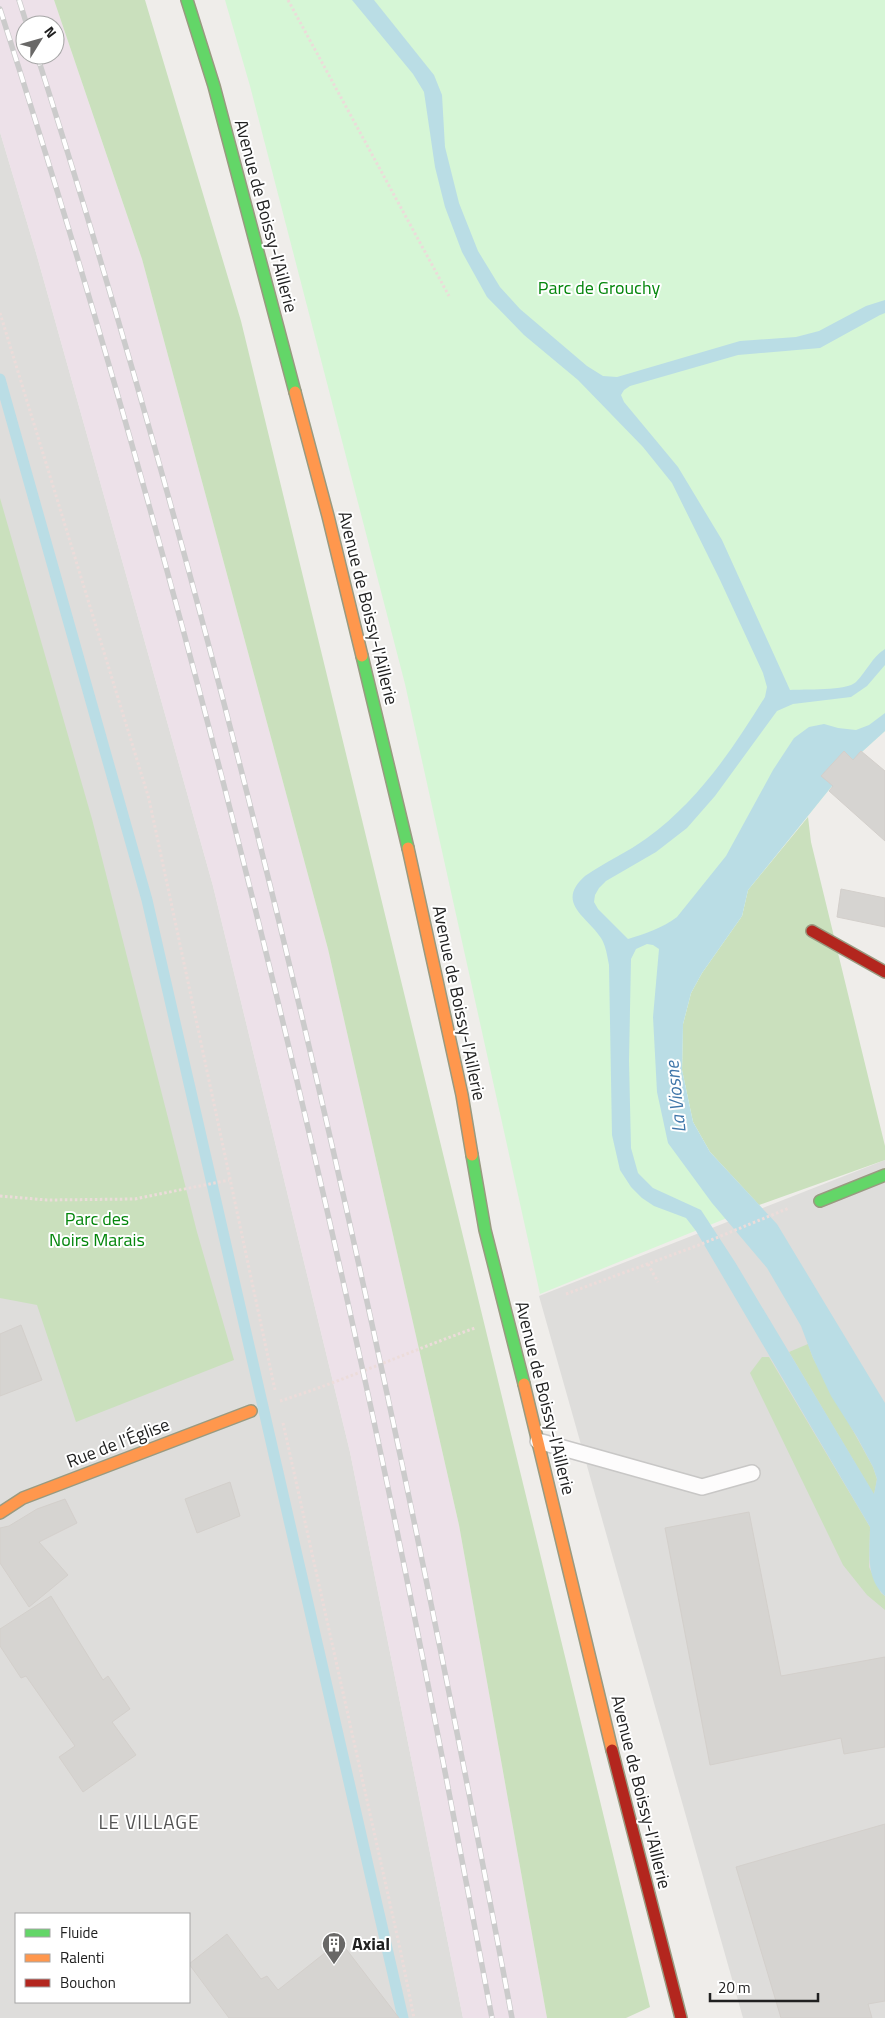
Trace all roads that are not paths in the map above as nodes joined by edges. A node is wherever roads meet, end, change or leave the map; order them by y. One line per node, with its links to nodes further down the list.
1 (187, 0): 7 (main road, Avenue de Boissy-l'Aillerie)
2 (812, 931): 3 (main road)
3 (885, 972)
4 (885, 1175): 5 (main road)
5 (820, 1201)
6 (251, 1411): 9 (main road, Rue de l'Église)
7 (538, 1441): 8 (lane); 10 (main road, Avenue de Boissy-l'Aillerie)
8 (752, 1474)
9 (0, 1514)
10 (681, 2018)

